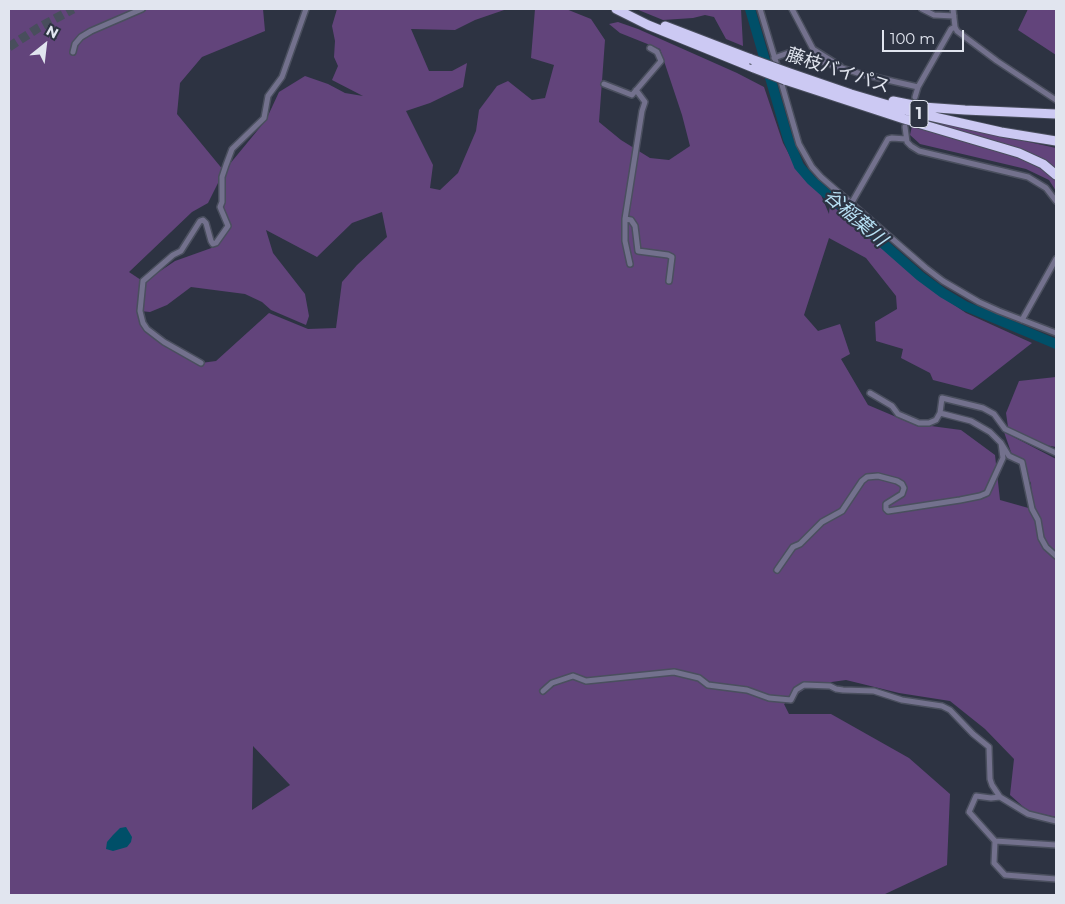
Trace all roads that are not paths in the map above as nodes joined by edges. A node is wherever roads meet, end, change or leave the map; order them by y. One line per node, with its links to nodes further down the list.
1 (142, 9): 11 (street)
2 (306, 9): 34 (street)
3 (616, 9): 14 (highway, 藤枝バイパス / 1, bridge)
4 (760, 9): 12 (street)
5 (792, 9): 13 (street)
6 (922, 9): 8 (street)
7 (953, 9): 8 (street)
8 (954, 16): 9 (street)
9 (955, 27): 16 (street); 20 (street)
10 (650, 48): 17 (street)
11 (73, 52)
12 (774, 58): 13 (street); 27 (street)
13 (845, 69): 16 (street)
14 (786, 76): 18 (highway, 藤枝バイパス / 1); 25 (highway, 1)
15 (604, 84): 17 (street)
16 (918, 87): 19 (street)
17 (636, 90): 28 (street)
18 (851, 94): 21 (highway, 1); 24 (highway, 藤枝バイパス / 1)
19 (915, 97)
20 (1056, 100)
21 (1056, 114)
22 (905, 127): 23 (street)
23 (906, 139): 26 (street); 27 (street)
24 (1056, 141)
25 (1056, 175)
26 (1056, 201)
27 (851, 204): 32 (street)
28 (625, 219): 30 (street); 31 (street)
29 (1056, 262): 32 (street)
30 (630, 264)
31 (669, 281)
32 (1022, 320): 33 (street)
33 (1056, 333)
34 (201, 363)
35 (870, 393): 36 (street)
36 (940, 413): 37 (street); 38 (street)
37 (1001, 443): 39 (street); 40 (street)
38 (1056, 453)
39 (1056, 556)
40 (777, 570)
41 (543, 691): 42 (street)
42 (1000, 797): 43 (street); 44 (street)
43 (1056, 821)
44 (995, 841): 45 (street); 46 (street)
45 (1056, 845)
46 (1056, 878)

